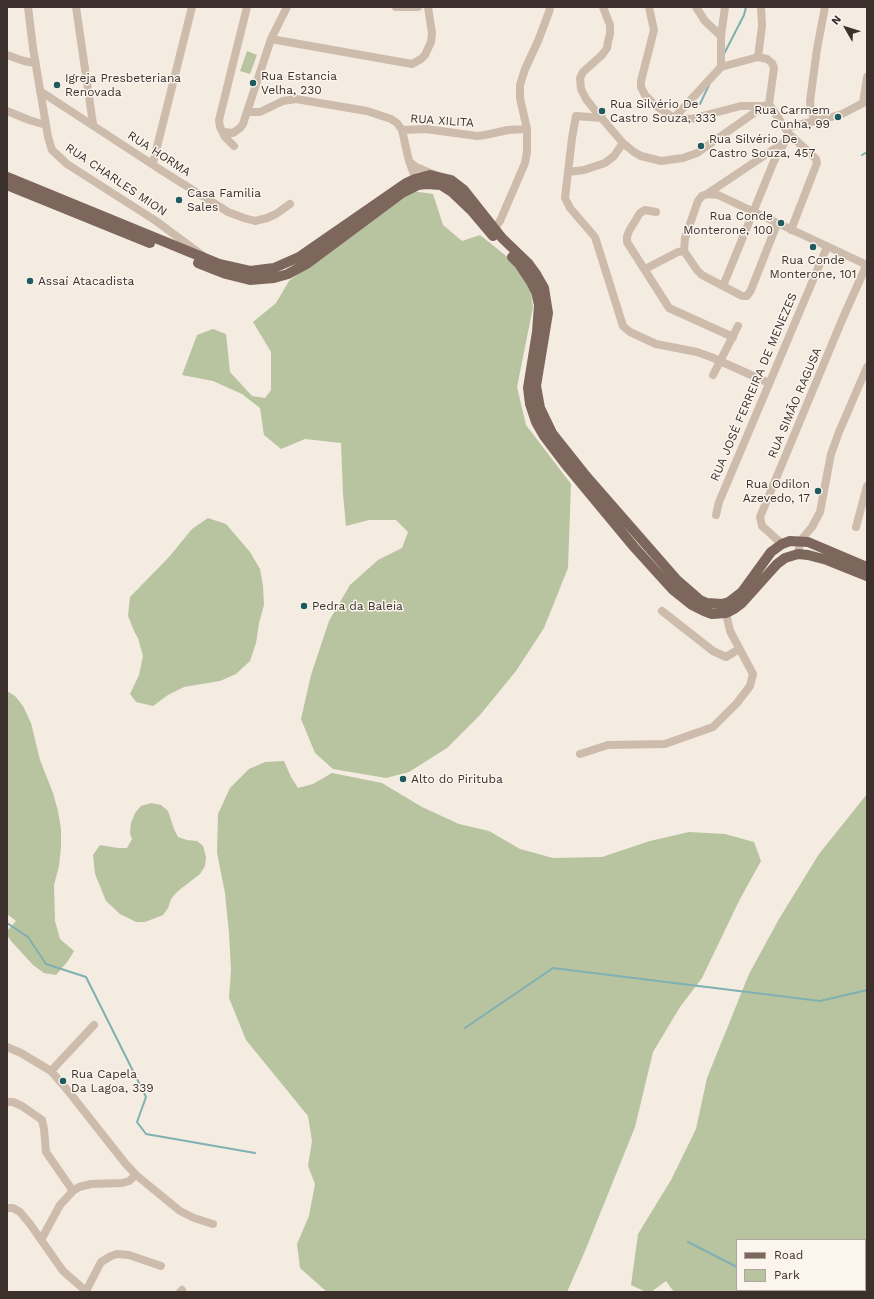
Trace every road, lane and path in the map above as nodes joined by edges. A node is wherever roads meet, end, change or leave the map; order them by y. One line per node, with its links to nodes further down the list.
1 (28, 7): 20 (street, RUA CHARLES MION)
2 (76, 7): 31 (street)
3 (192, 7): 41 (street)
4 (247, 7): 36 (street)
5 (288, 7): 17 (street)
6 (396, 7): 7 (street)
7 (418, 7)
8 (428, 7): 17 (street)
9 (550, 7): 34 (street)
10 (603, 7): 28 (street)
11 (649, 7): 29 (street)
12 (696, 7): 16 (street)
13 (725, 7): 16 (street)
14 (761, 7): 19 (street)
15 (825, 7): 30 (street)
16 (720, 36): 21 (street)
17 (272, 39): 27 (street)
18 (7, 55): 20 (street)
19 (758, 57): 21 (street); 25 (street)
20 (35, 63): 23 (street, RUA CHARLES MION)
21 (721, 67): 29 (street)
22 (867, 77): 24 (street)
23 (40, 91): 31 (street, RUA HORMA); 32 (street, RUA CHARLES MION)
24 (865, 102): 30 (street)
25 (767, 105): 29 (street); 35 (street); 37 (street)
26 (7, 112): 32 (street)
27 (248, 112): 33 (street); 36 (street)
28 (602, 118): 37 (street); 42 (street)
29 (674, 118)
30 (815, 121): 35 (street)
31 (93, 124): 41 (street, RUA HORMA)
32 (46, 125): 54 (street, RUA CHARLES MION)
33 (402, 129): 34 (street, RUA XILITA); 40 (street)
34 (527, 129): 53 (street)
35 (787, 131): 38 (street); 52 (street)
36 (224, 132): 39 (street)
37 (623, 143): 42 (street)
38 (783, 143): 47 (street); 50 (street)
39 (234, 146)
40 (409, 162): 43 (street); 45 (street)
41 (153, 163): 48 (street, RUA HORMA)
42 (568, 172): 62 (street)
43 (440, 176): 45 (main road); 53 (main road)
44 (7, 177): 54 (main road)
45 (417, 182): 46 (main road); 53 (main road); 54 (main road)
46 (7, 185)
47 (707, 194): 50 (street); 56 (street)
48 (290, 204)
49 (656, 212): 58 (street)
50 (753, 213): 51 (street); 59 (street)
51 (777, 224): 52 (street); 59 (street)
52 (791, 230): 55 (street)
53 (492, 231): 70 (main road); 76 (main road)
54 (186, 246)
55 (827, 247): 57 (street); 65 (street, RUA JOSÉ FERREIRA DE MENEZES)
56 (684, 251): 58 (street); 59 (street)
57 (867, 264): 70 (street, RUA SIMÃO RAGUSA)
58 (645, 269): 61 (street)
59 (723, 286)
60 (738, 326): 61 (street)
61 (733, 337): 62 (street)
62 (720, 360): 64 (street); 65 (street)
63 (867, 367): 69 (street)
64 (713, 376)
65 (769, 383): 67 (street, RUA JOSÉ FERREIRA DE MENEZES)
66 (867, 486): 68 (street)
67 (716, 515)
68 (856, 527)
69 (800, 541): 70 (main road); 71 (street); 72 (main road)
70 (782, 544): 73 (main road)
71 (798, 554): 73 (main road); 74 (main road)
72 (867, 567)
73 (766, 576): 76 (main road)
74 (867, 576)
75 (662, 611): 77 (street)
76 (726, 613): 77 (street)
77 (739, 649): 78 (street)
78 (580, 754)
79 (94, 1025): 81 (street)
80 (9, 1050): 81 (street)
81 (51, 1071): 83 (street)
82 (7, 1102): 84 (street)
83 (136, 1175): 84 (street); 86 (street)
84 (73, 1190): 87 (street)
85 (7, 1208): 87 (street)
86 (213, 1224)
87 (41, 1240): 89 (street)
88 (161, 1266): 89 (street)
89 (86, 1292)

